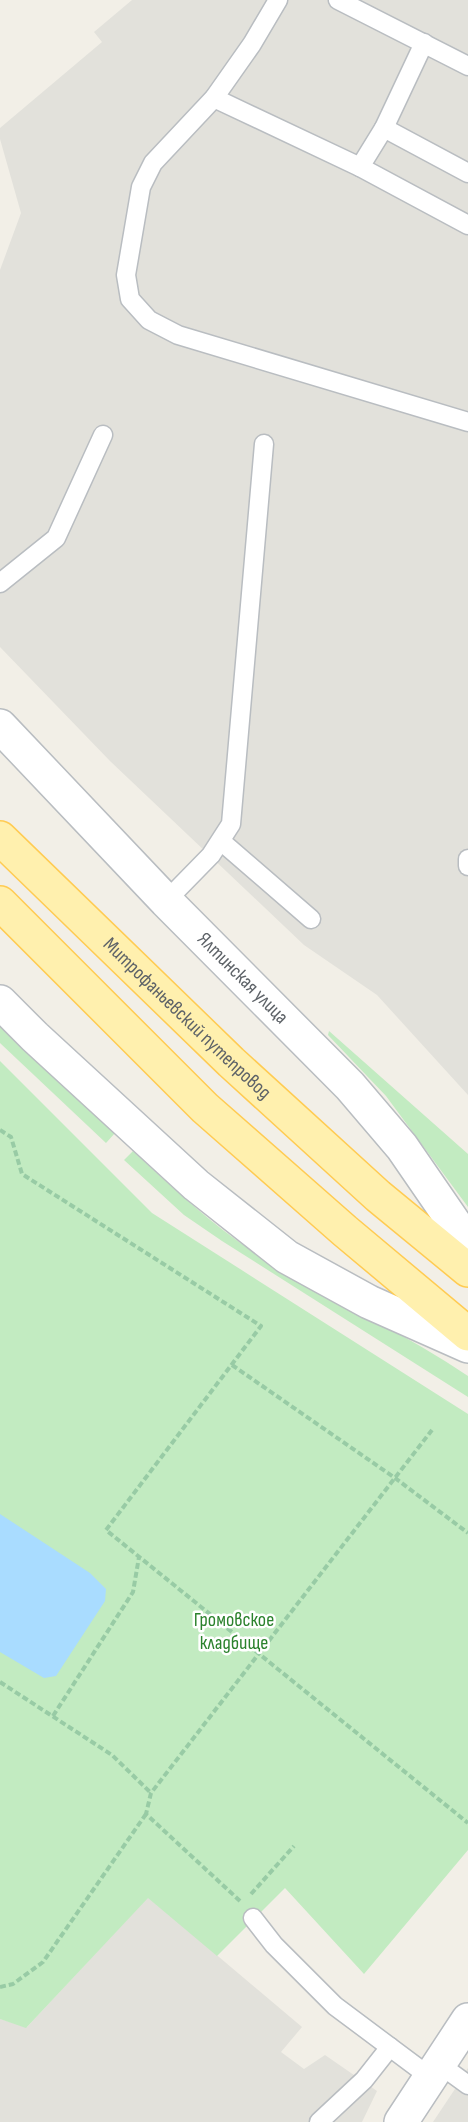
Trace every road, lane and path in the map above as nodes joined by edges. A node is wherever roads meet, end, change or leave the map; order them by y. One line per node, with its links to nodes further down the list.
1 (278, 0): 5 (lane)
2 (338, 0): 3 (lane)
3 (424, 43): 4 (lane); 6 (lane)
4 (468, 66)
5 (214, 98): 7 (lane); 10 (lane)
6 (384, 128): 7 (lane); 8 (lane)
7 (360, 167): 9 (lane)
8 (468, 173)
9 (468, 225)
10 (468, 422)
11 (103, 435): 13 (lane)
12 (264, 444): 16 (lane)
13 (0, 583)
14 (0, 726): 19 (street, Ялтинская улица)
15 (0, 838): 25 (main road, Митрофаньевский путепровод)
16 (222, 842): 19 (lane); 21 (lane)
17 (468, 859): 18 (lane)
18 (468, 866)
19 (166, 901): 24 (street, Ялтинская улица)
20 (0, 903): 26 (main road)
21 (311, 919)
22 (0, 1002): 27 (street)
23 (0, 1130): 28 (path)
24 (468, 1243)
25 (468, 1270)
26 (468, 1334)
27 (468, 1346)
28 (232, 1365): 30 (path); 32 (path)
29 (432, 1430): 30 (path)
30 (395, 1478): 31 (path); 33 (path)
31 (468, 1533)
32 (140, 1557): 33 (path); 35 (path)
33 (260, 1652): 36 (path); 38 (path)
34 (0, 1682): 35 (path)
35 (53, 1716): 36 (path)
36 (151, 1792): 37 (path)
37 (146, 1814): 39 (path); 41 (path)
38 (468, 1823)
39 (294, 1846)
40 (253, 1918): 43 (lane)
41 (0, 1987)
42 (468, 2020): 44 (street)
43 (390, 2047): 44 (lane); 46 (lane)
44 (434, 2070): 45 (lane); 47 (street)
45 (468, 2085)
46 (320, 2122)
47 (401, 2122)

